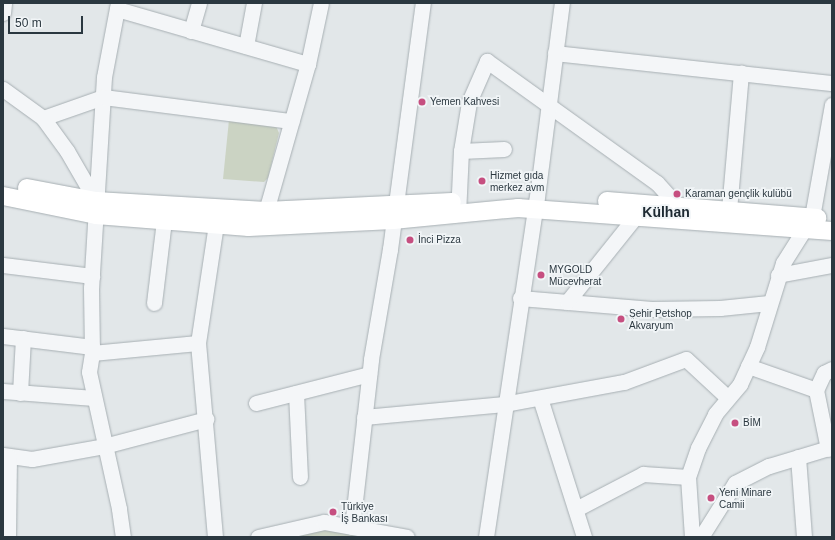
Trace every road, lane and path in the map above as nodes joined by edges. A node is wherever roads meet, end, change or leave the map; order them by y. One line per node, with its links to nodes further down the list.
1 (4, 3): 8 (street)
2 (199, 3): 9 (street)
3 (254, 3): 10 (street)
4 (321, 3): 12 (street)
5 (423, 3): 31 (street)
6 (562, 3): 11 (street)
7 (117, 6): 9 (street); 16 (street)
8 (3, 13)
9 (191, 30): 10 (street)
10 (246, 46): 12 (street)
11 (555, 53): 13 (street); 18 (street)
12 (308, 64): 20 (street)
13 (742, 73): 14 (street); 29 (street)
14 (832, 83)
15 (3, 89): 19 (street)
16 (103, 96): 19 (street); 20 (street); 27 (street)
17 (832, 105): 35 (street)
18 (548, 107): 22 (street); 25 (street); 26 (street)
19 (43, 118): 27 (street)
20 (291, 121): 30 (street)
21 (504, 149): 22 (street)
22 (461, 151): 28 (street)
23 (3, 184): 27 (main road)
24 (3, 196): 27 (main road)
25 (536, 203): 26 (main road); 28 (main road); 32 (main road); 42 (street)
26 (678, 206): 29 (main road)
27 (96, 208): 30 (main road); 34 (main road); 41 (street)
28 (458, 208): 31 (main road)
29 (729, 210): 35 (main road)
30 (266, 211): 31 (main road)
31 (394, 213): 36 (main road); 52 (street)
32 (636, 216): 35 (main road); 43 (street)
33 (832, 219): 35 (main road)
34 (164, 220): 36 (main road); 44 (street)
35 (808, 223): 37 (main road); 40 (street)
36 (216, 224): 48 (street)
37 (832, 231)
38 (832, 265): 40 (street)
39 (3, 266): 41 (street)
40 (778, 275): 45 (street)
41 (92, 276): 49 (street)
42 (520, 298): 43 (street); 61 (street)
43 (567, 302): 45 (street)
44 (154, 303)
45 (769, 303): 50 (street)
46 (3, 336): 47 (street)
47 (23, 338): 49 (street); 55 (street)
48 (198, 343): 49 (street); 63 (street)
49 (92, 350): 57 (street)
50 (748, 366): 53 (street); 59 (street)
51 (832, 370): 53 (street)
52 (369, 374): 56 (street); 62 (street)
53 (816, 390): 65 (street)
54 (3, 391): 55 (street)
55 (20, 393): 57 (street)
56 (296, 393): 60 (street); 68 (street)
57 (94, 398): 64 (street)
58 (540, 398): 59 (street); 61 (street); 70 (street)
59 (728, 398): 69 (street)
60 (256, 403)
61 (504, 404): 62 (street); 77 (street)
62 (364, 417): 71 (street)
63 (206, 419): 64 (street); 74 (street)
64 (104, 446): 66 (street); 73 (street)
65 (830, 448): 67 (street)
66 (6, 456): 72 (street)
67 (798, 457): 80 (street); 81 (street)
68 (300, 477)
69 (688, 477): 70 (street); 79 (street)
70 (576, 509): 78 (street)
71 (360, 531): 75 (street); 76 (street)
72 (8, 537)
73 (123, 537)
74 (215, 537)
75 (258, 537)
76 (407, 537)
77 (486, 537)
78 (584, 537)
79 (692, 537)
80 (701, 537)
81 (804, 537)

